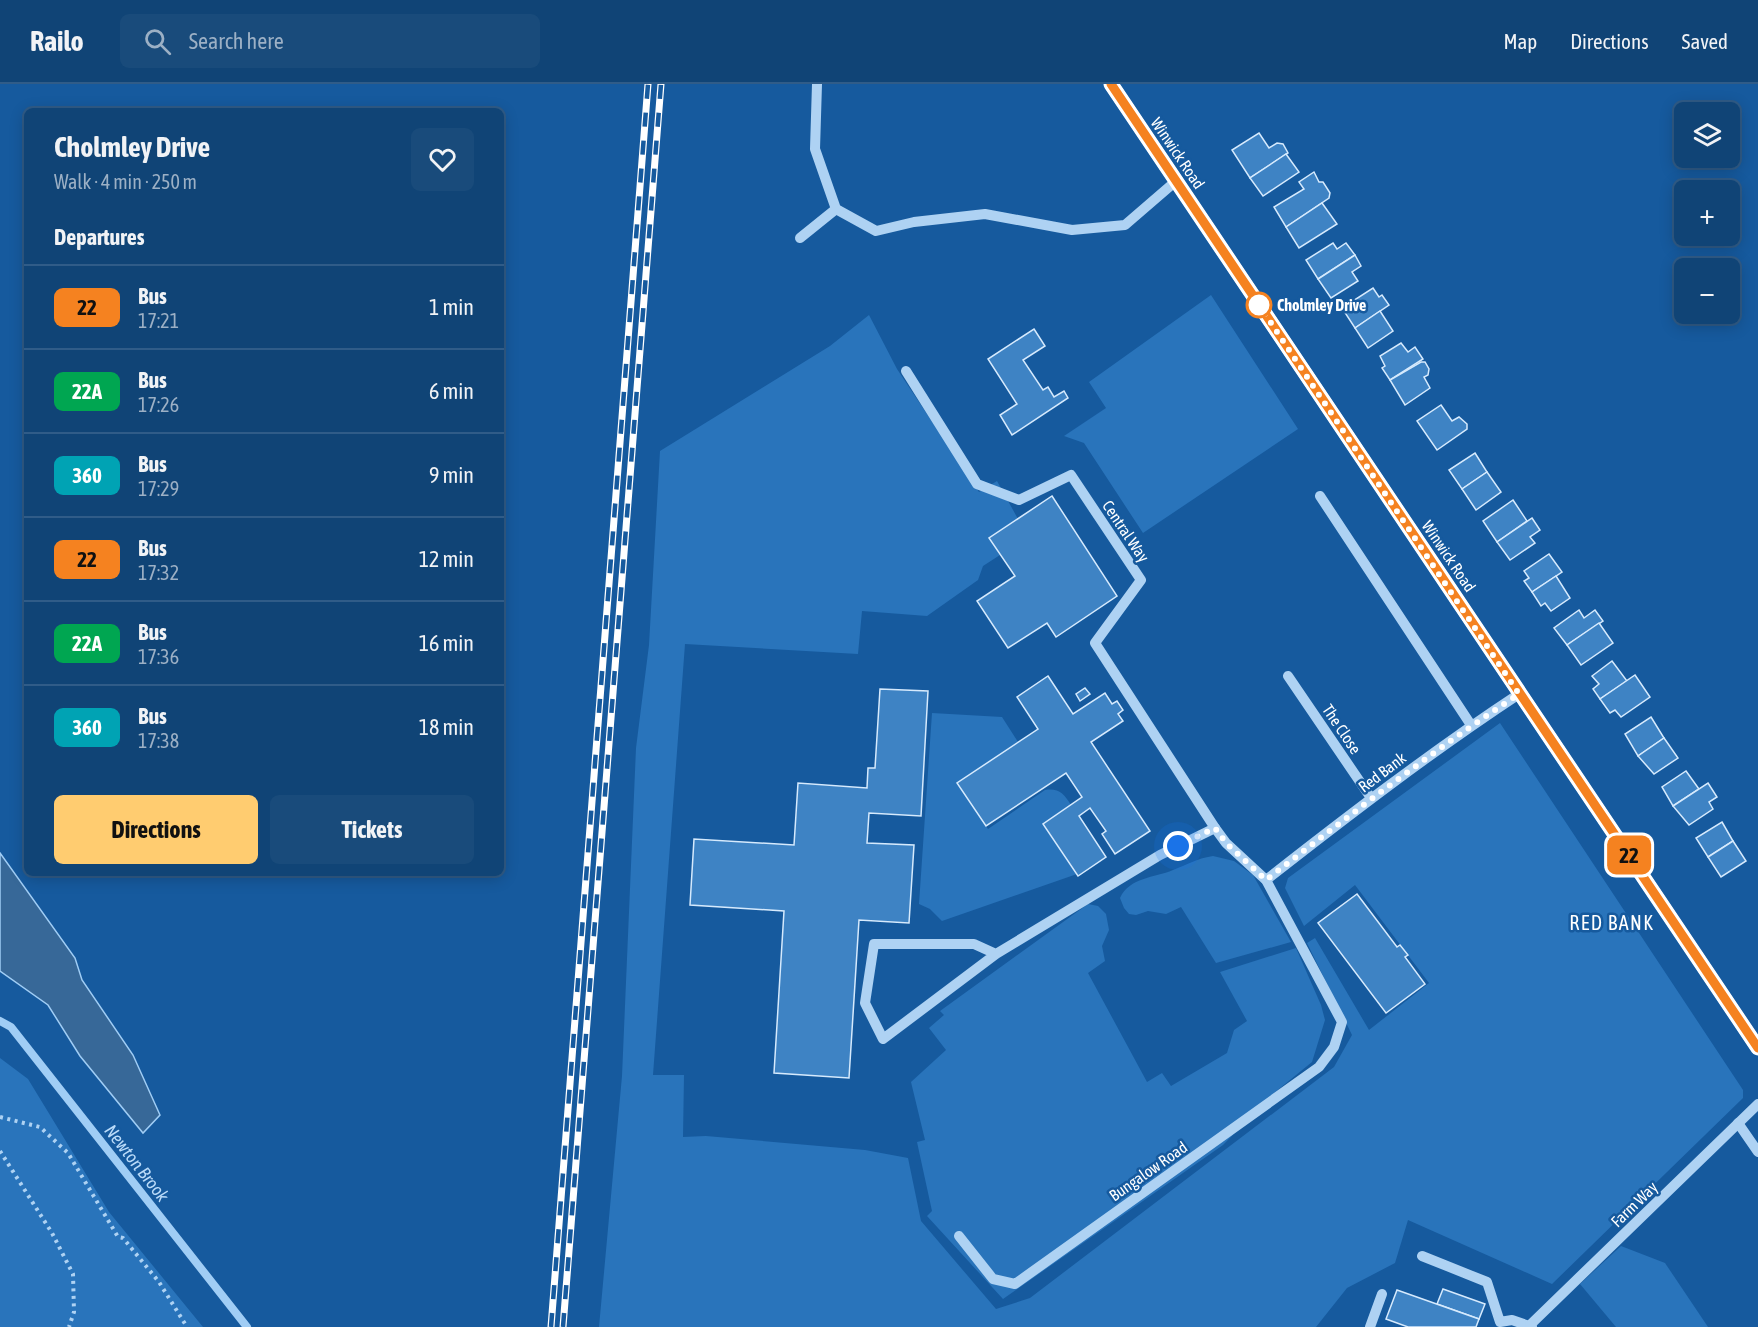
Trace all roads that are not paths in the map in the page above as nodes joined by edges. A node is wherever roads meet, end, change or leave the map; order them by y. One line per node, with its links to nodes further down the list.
1 (817, 84): 4 (street)
2 (1111, 84): 3 (main road, Winwick Road)
3 (1176, 181): 4 (street); 9 (main road, Winwick Road)
4 (836, 209): 5 (street)
5 (800, 238)
6 (906, 371): 12 (street, Central Way)
7 (1320, 496): 10 (street)
8 (1288, 676): 11 (street, The Close)
9 (1519, 694): 10 (street, Red Bank); 15 (main road, Winwick Road)
10 (1471, 725): 11 (street, Red Bank)
11 (1371, 798): 13 (street, Red Bank)
12 (1215, 828): 13 (street, Central Way); 14 (street)
13 (1266, 880): 19 (street, Bungalow Road)
14 (996, 954): 14 (street)
15 (1758, 1048)
16 (1758, 1104): 17 (street, Farm Way)
17 (1738, 1123): 18 (street); 23 (street, Farm Way)
18 (1758, 1152)
19 (958, 1236)
20 (1422, 1256): 22 (street, Farm Way)
21 (1382, 1294): 24 (street)
22 (1497, 1324): 23 (street, Farm Way)
23 (1531, 1326)
24 (1370, 1327)

